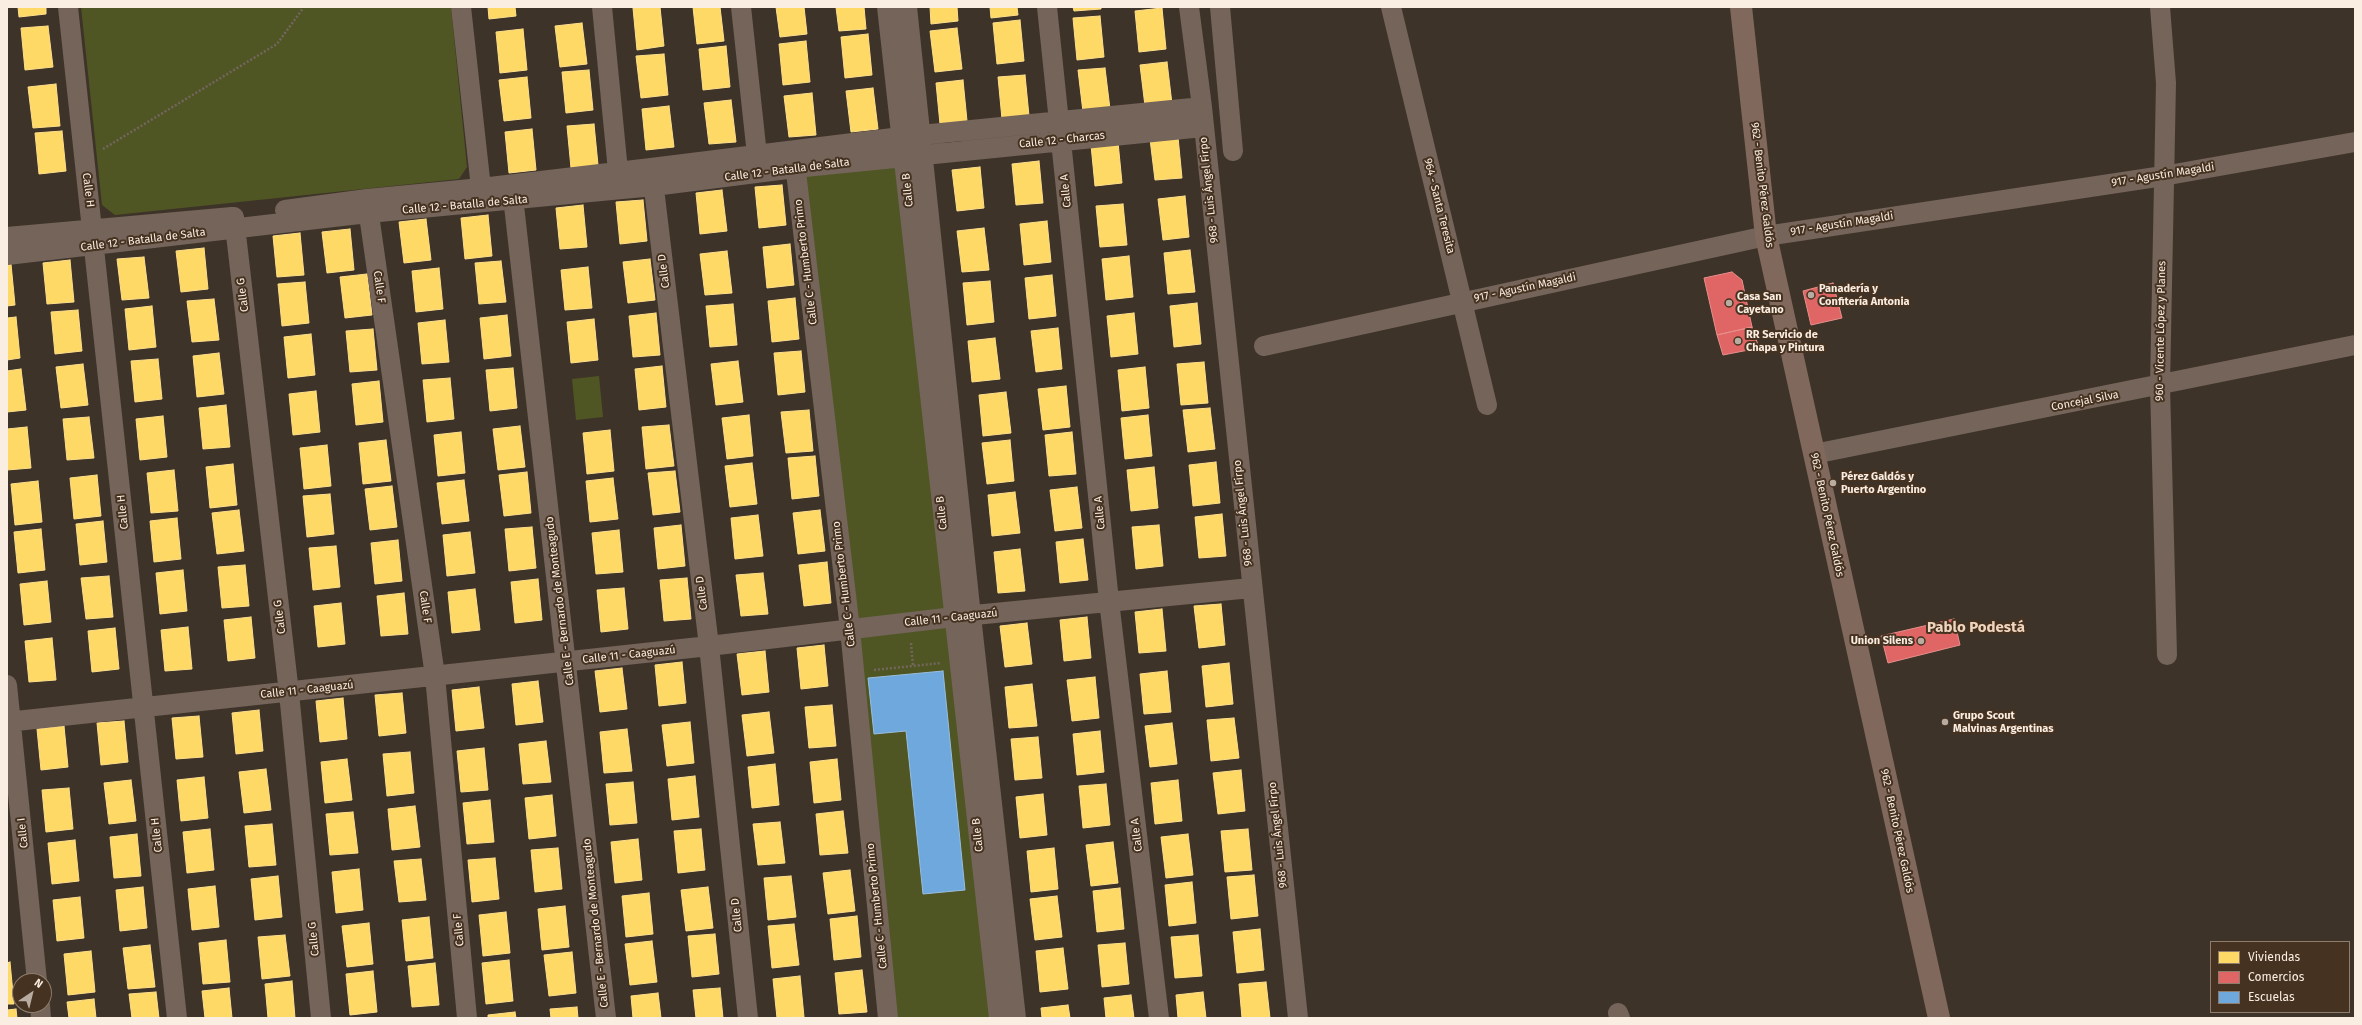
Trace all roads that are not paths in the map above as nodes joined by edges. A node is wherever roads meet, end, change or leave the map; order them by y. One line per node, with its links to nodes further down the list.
1 (68, 7): 32 (street, Calle H)
2 (461, 7): 26 (street)
3 (602, 7): 23 (street)
4 (741, 7): 20 (street)
5 (887, 7): 17 (street, Calle B)
6 (907, 7): 16 (street, Calle B)
7 (1047, 7): 15 (street, Calle A)
8 (1189, 7): 13 (street, 968 - Luis Ángel Firpo)
9 (1220, 7): 19 (street)
10 (1391, 7): 34 (street, 964 - Santa Teresita)
11 (1741, 7): 30 (main road, 962 - Benito Pérez Galdós)
12 (2160, 7): 24 (street, 960 - Vicente López y Planes)
13 (1202, 108): 14 (street, 968 - Luis Ángel Firpo); 15 (street, Calle 12 - Charcas)
14 (1203, 127): 15 (street, Calle 12 - Charcas); 40 (street, 968 - Luis Ángel Firpo)
15 (1060, 130): 16 (street, Calle 12 - Charcas); 21 (street, Calle 12 - Charcas); 41 (street, Calle A)
16 (921, 135): 17 (street, Calle 12 - Batalla de Salta); 21 (street, Calle B)
17 (901, 137): 21 (street, Calle B); 22 (street, Calle 12 - Batalla de Salta)
18 (2355, 142): 24 (street, 917 - Agustín Magaldi)
19 (1233, 151)
20 (757, 155): 22 (street, Calle 12 - Batalla de Salta); 25 (street, Calle 12 - Batalla de Salta)
21 (913, 156): 22 (street, Calle 12 - Batalla de Salta); 42 (street, Calle B)
22 (794, 159): 25 (street, Calle 12 - Batalla de Salta); 43 (street, Calle C - Humberto Primo)
23 (618, 171): 25 (street, Calle 12 - Batalla de Salta); 27 (street, Calle 12 - Batalla de Salta)
24 (2163, 176): 30 (street, 917 - Agustín Magaldi); 37 (street, 960 - Vicente López y Planes)
25 (653, 177): 27 (street, Calle 12 - Batalla de Salta); 44 (street, Calle D)
26 (481, 188): 27 (street, Calle 12 - Batalla de Salta); 28 (street, Calle 12 - Batalla de Salta)
27 (512, 192): 28 (street, Calle 12 - Batalla de Salta); 46 (street, Calle E - Bernardo de Monteagudo)
28 (368, 206): 29 (street, Calle 12 - Batalla de Salta); 47 (street, Calle F)
29 (234, 223): 32 (street, Calle 12 - Batalla de Salta); 49 (street, Calle G)
30 (1766, 236): 34 (street, 917 - Agustín Magaldi); 39 (main road, 962 - Benito Pérez Galdós)
31 (7, 237): 32 (street, Calle 12 - Batalla de Salta)
32 (94, 237): 33 (street, Calle 12 - Batalla de Salta); 50 (street, Calle H)
33 (7, 255)
34 (1462, 302): 36 (street, 917 - Agustín Magaldi); 38 (street, 964 - Santa Teresita)
35 (2355, 345): 37 (street, Concejal Silva)
36 (1264, 346)
37 (2160, 386): 39 (street, Concejal Silva); 45 (street, 960 - Vicente López y Planes)
38 (1487, 405)
39 (1814, 454): 63 (main road, 962 - Benito Pérez Galdós)
40 (1251, 588): 41 (street, Calle 11 - Caaguazú); 62 (street, 968 - Luis Ángel Firpo)
41 (1109, 601): 42 (street, Calle 11 - Caaguazú); 61 (street, Calle A)
42 (962, 616): 43 (street, Calle 11 - Caaguazú); 59 (street, Calle B); 60 (street, Calle B)
43 (850, 629): 44 (street, Calle 11 - Caaguazú); 58 (street, Calle C - Humberto Primo)
44 (709, 646): 46 (street, Calle 11 - Caaguazú); 57 (street, Calle D)
45 (2167, 655)
46 (567, 662): 47 (street, Calle 11 - Caaguazú); 56 (street, Calle E - Bernardo de Monteagudo)
47 (435, 676): 49 (street, Calle 11 - Caaguazú); 55 (street, Calle F)
48 (7, 685): 51 (street, Calle I)
49 (289, 692): 50 (street, Calle 11 - Caaguazú); 54 (street, Calle G)
50 (143, 706): 51 (street, Calle 11 - Caaguazú); 53 (street, Calle H)
51 (9, 722): 52 (street, Calle I)
52 (36, 973)
53 (177, 1018)
54 (321, 1018)
55 (467, 1018)
56 (606, 1018)
57 (748, 1018)
58 (888, 1018)
59 (999, 1018)
60 (1016, 1018)
61 (1159, 1018)
62 (1298, 1018)
63 (1939, 1018)

